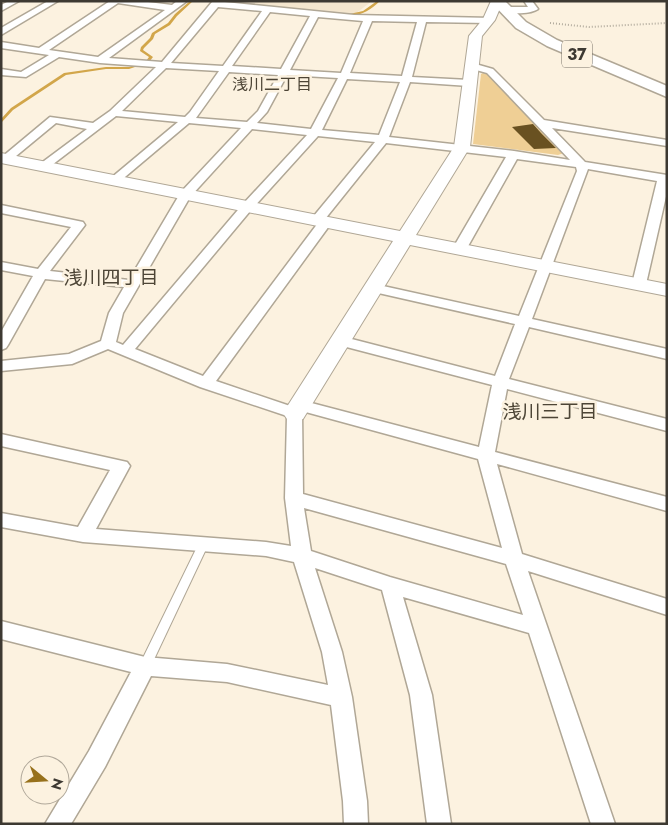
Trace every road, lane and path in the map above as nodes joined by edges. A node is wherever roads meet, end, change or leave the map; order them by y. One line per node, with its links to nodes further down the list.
1 (15, 1): 8 (street)
2 (54, 1): 15 (street)
3 (117, 1): 6 (street); 17 (street)
4 (183, 1): 6 (street)
5 (528, 1): 7 (street)
6 (173, 8): 19 (street)
7 (504, 8): 13 (street); 14 (path); 28 (main road, 37)
8 (1, 9)
9 (267, 10): 10 (street); 20 (street); 22 (street)
10 (316, 16): 11 (street); 24 (street)
11 (368, 19): 12 (street); 25 (street)
12 (422, 19): 13 (street); 26 (street)
13 (489, 20): 21 (street)
14 (667, 23)
15 (1, 32)
16 (1, 45): 17 (street)
17 (41, 51): 18 (street)
18 (57, 54): 19 (street); 23 (street)
19 (100, 60): 20 (street)
20 (164, 65): 22 (street); 29 (street)
21 (472, 66): 27 (street); 31 (street)
22 (227, 69): 24 (street); 30 (street)
23 (1, 72)
24 (286, 73): 25 (street); 32 (street)
25 (344, 76): 26 (street); 34 (street)
26 (406, 80): 27 (street); 35 (street)
27 (469, 83): 37 (street)
28 (667, 92)
29 (114, 113): 30 (street); 33 (street)
30 (186, 120): 32 (street); 43 (street)
31 (540, 123): 36 (street); 40 (street)
32 (251, 126): 34 (street); 44 (street)
33 (95, 128): 39 (street); 41 (street)
34 (315, 132): 35 (street); 45 (street)
35 (383, 139): 37 (street); 47 (street)
36 (667, 143)
37 (462, 147): 38 (street); 48 (street)
38 (514, 154): 40 (street); 49 (street)
39 (4, 158): 41 (street)
40 (580, 163): 42 (street); 51 (street)
41 (44, 166): 43 (street)
42 (666, 179): 54 (street)
43 (115, 180): 44 (street)
44 (185, 194): 45 (street); 53 (street)
45 (247, 207): 47 (street); 61 (street)
46 (1, 209): 52 (street)
47 (322, 221): 48 (street); 65 (street)
48 (406, 237): 49 (street); 55 (street)
49 (460, 248): 51 (street)
50 (1, 266): 52 (street)
51 (546, 266): 54 (street); 57 (street)
52 (41, 274): 53 (street); 60 (street)
53 (132, 284): 59 (street)
54 (640, 284): 56 (street)
55 (374, 288): 57 (street); 58 (street)
56 (665, 293)
57 (524, 321): 62 (street); 64 (street)
58 (340, 341): 64 (street); 66 (street)
59 (108, 344): 61 (street); 63 (street)
60 (1, 345)
61 (126, 352): 65 (street)
62 (667, 354)
63 (2, 367)
64 (500, 382): 67 (street); 69 (street)
65 (206, 383): 66 (street)
66 (298, 409): 69 (street); 70 (street)
67 (667, 425)
68 (1, 440): 73 (street)
69 (486, 456): 71 (street); 76 (street)
70 (294, 498): 75 (street); 76 (street)
71 (667, 504)
72 (1, 520): 73 (street)
73 (83, 535): 74 (street)
74 (203, 546): 75 (street); 81 (lane)
75 (302, 556): 77 (street); 82 (street)
76 (514, 559): 78 (street); 79 (street)
77 (390, 585): 79 (street); 85 (street)
78 (667, 607)
79 (536, 627): 86 (street)
80 (1, 630): 81 (street)
81 (145, 666): 82 (street); 83 (street)
82 (341, 697): 84 (street)
83 (57, 824)
84 (356, 824)
85 (439, 824)
86 (603, 824)

